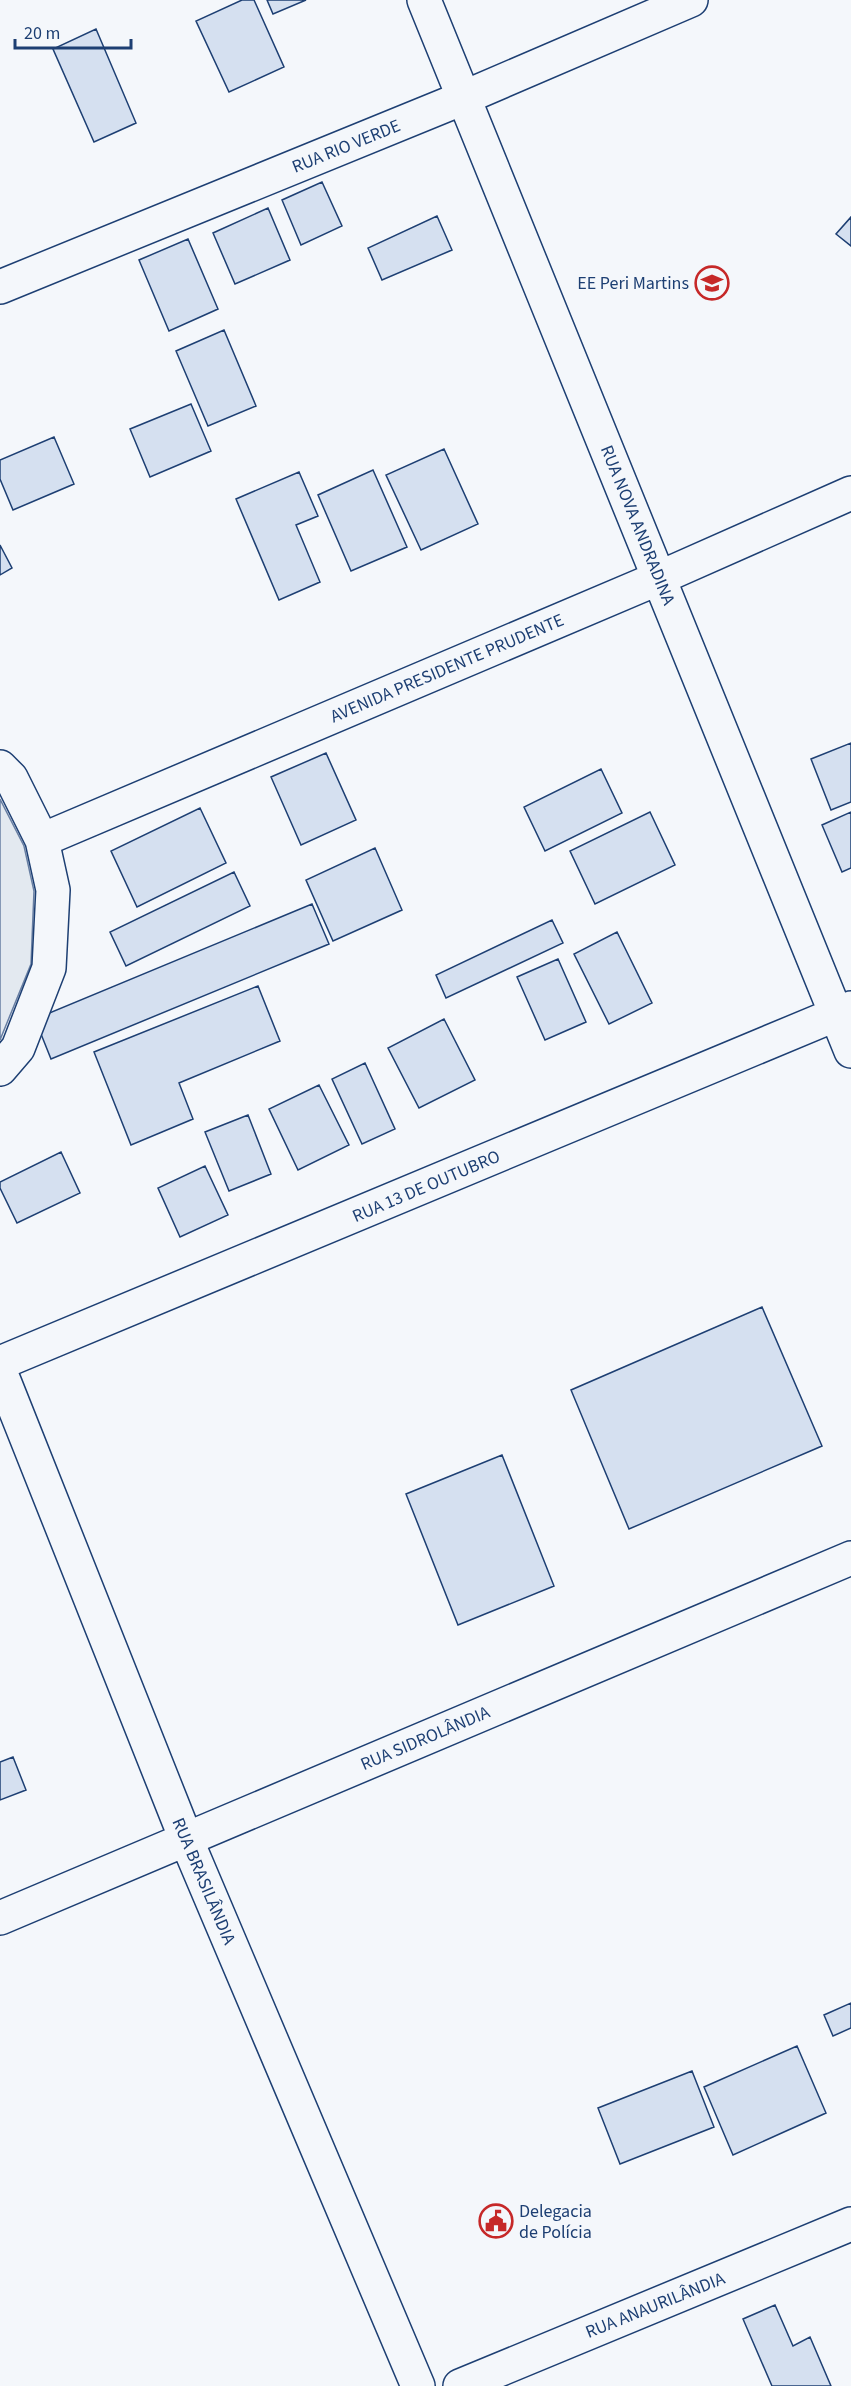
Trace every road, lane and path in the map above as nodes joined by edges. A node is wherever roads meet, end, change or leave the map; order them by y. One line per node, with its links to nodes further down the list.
1 (424, 0): 3 (street, RUA NOVA ANDRADINA)
2 (691, 0): 3 (street, RUA RIO VERDE)
3 (464, 98): 4 (street, RUA RIO VERDE); 6 (street, RUA NOVA ANDRADINA)
4 (0, 287)
5 (851, 493): 6 (street, AVENIDA PRESIDENTE PRUDENTE)
6 (659, 578): 8 (street, AVENIDA PRESIDENTE PRUDENTE); 9 (street, RUA NOVA ANDRADINA)
7 (0, 767): 8 (street)
8 (42, 840): 11 (street)
9 (844, 1011): 10 (street, RUA NOVA ANDRADINA); 12 (street, RUA 13 DE OUTUBRO)
10 (851, 1051)
11 (0, 1069)
12 (0, 1363)
13 (0, 1371): 15 (street, RUA BRASILÂNDIA)
14 (851, 1558): 15 (street, RUA SIDROLÂNDIA)
15 (186, 1839): 16 (street, RUA SIDROLÂNDIA); 18 (street, RUA BRASILÂNDIA)
16 (0, 1918)
17 (851, 2224): 19 (street, RUA ANAURILÂNDIA)
18 (418, 2386)
19 (460, 2386)

